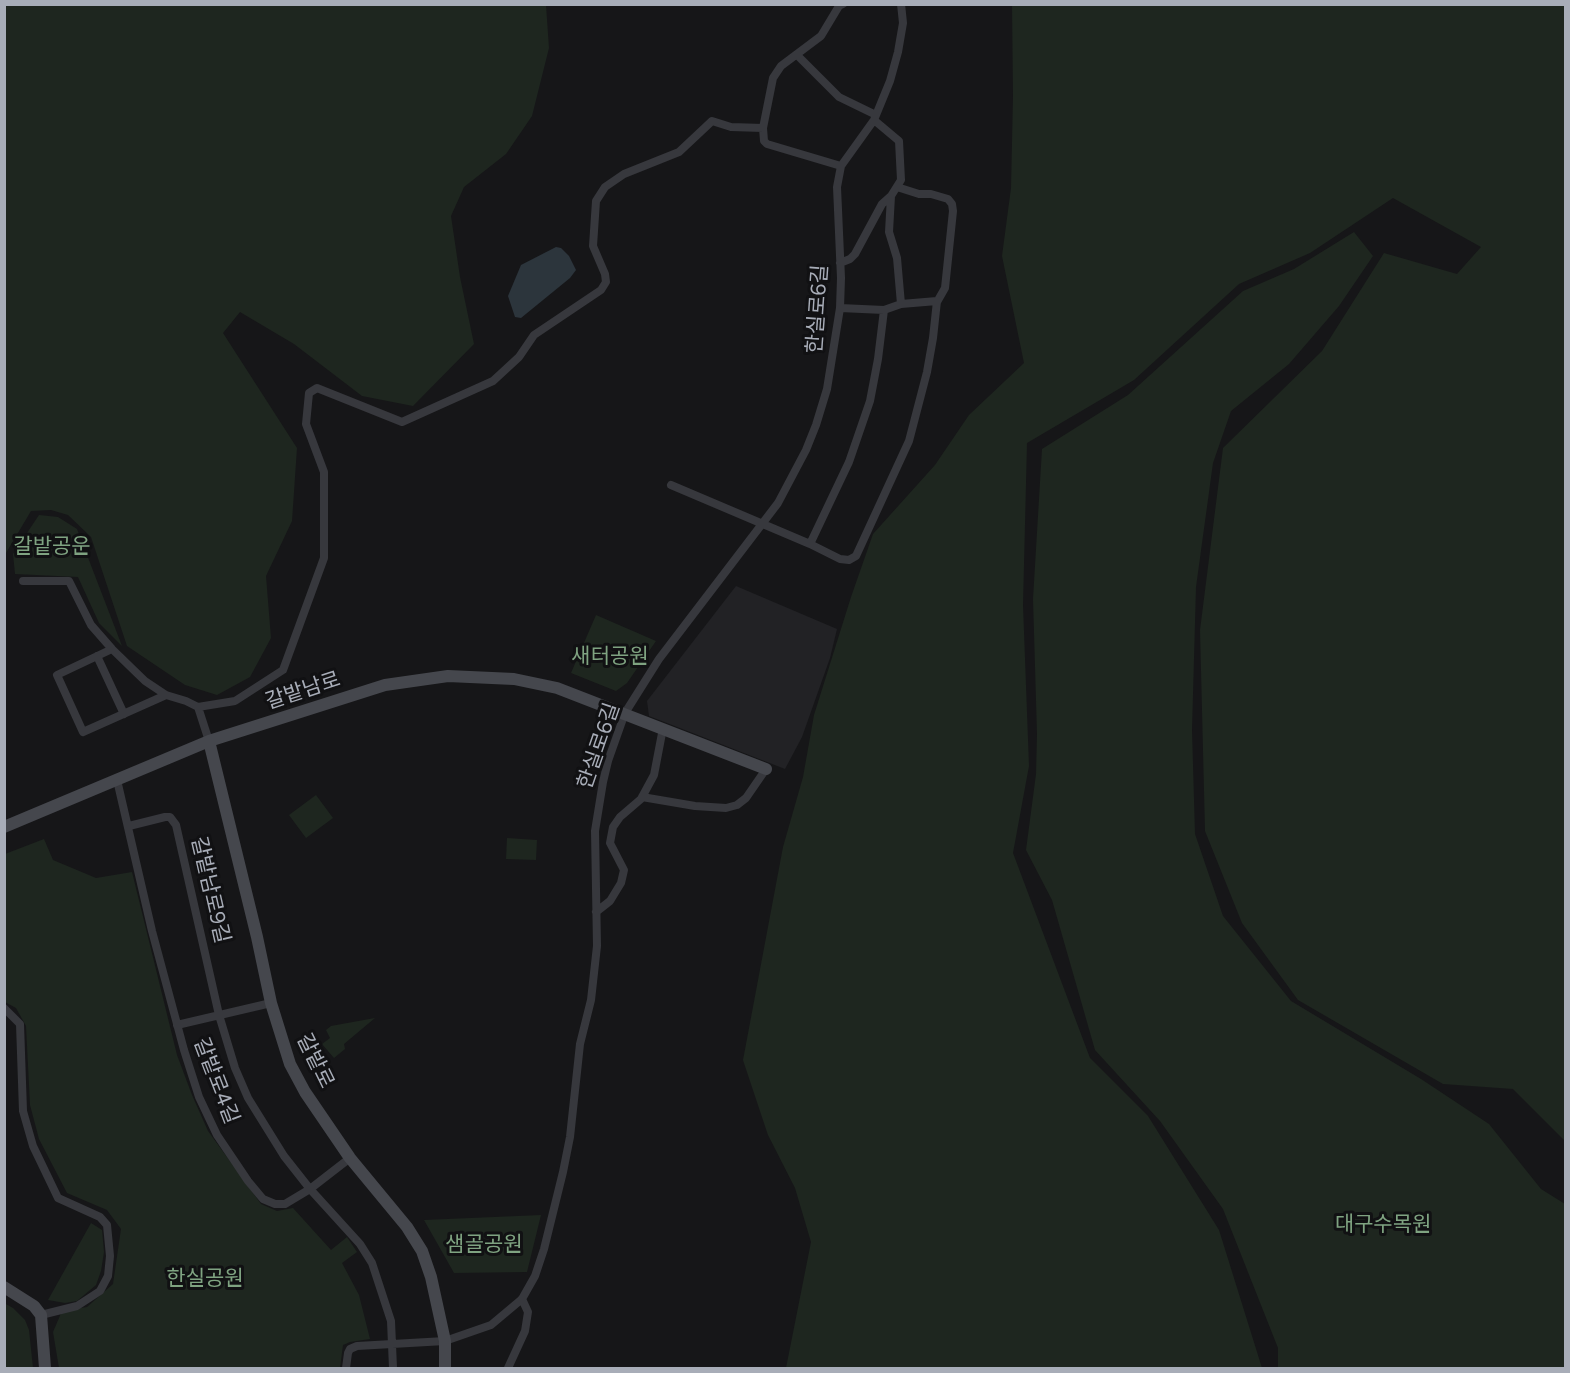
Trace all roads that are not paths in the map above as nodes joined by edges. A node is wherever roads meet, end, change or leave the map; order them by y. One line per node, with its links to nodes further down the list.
1 (843, 4): 3 (street)
2 (901, 4): 4 (street, 한실로6길)
3 (798, 56): 4 (street); 5 (street)
4 (875, 117): 6 (street, 한실로6길); 7 (street)
5 (763, 128): 6 (street); 21 (street)
6 (841, 166): 9 (street, 한실로6길)
7 (897, 187): 8 (street); 10 (street)
8 (891, 196): 9 (street); 11 (street)
9 (840, 263): 12 (street, 한실로6길)
10 (937, 302): 11 (street); 16 (street)
11 (901, 304): 13 (street)
12 (840, 308): 13 (street); 15 (street, 한실로6길)
13 (884, 310): 16 (street)
14 (671, 485): 15 (street)
15 (762, 524): 16 (street); 22 (street, 한실로6길)
16 (810, 544)
17 (23, 581): 18 (street)
18 (112, 649): 19 (street); 20 (street)
19 (97, 656): 23 (street); 23 (street)
20 (166, 695): 21 (street); 23 (street)
21 (198, 708): 25 (street)
22 (625, 713): 24 (main road, 갈밭남로); 25 (main road, 갈밭남로); 32 (street, 한실로6길)
23 (124, 714)
24 (663, 728): 26 (main road, 갈밭남로); 28 (street)
25 (209, 741): 27 (main road, 갈밭남로); 34 (main road, 갈밭로)
26 (766, 769): 28 (street)
27 (117, 780): 29 (street); 30 (main road, 갈밭남로)
28 (642, 797): 31 (street)
29 (129, 826): 36 (street, 갈밭남로9길); 37 (street)
30 (4, 827)
31 (611, 840): 32 (street); 33 (street)
32 (595, 843): 33 (street, 한실로6길)
33 (596, 912): 41 (street, 한실로6길)
34 (271, 1003): 36 (street, 갈밭로4길); 38 (main road, 갈밭로)
35 (4, 1008): 42 (street)
36 (219, 1015): 37 (street, 갈밭로4길); 39 (street, 갈밭로4길)
37 (177, 1025): 39 (street, 갈밭로4길)
38 (350, 1158): 39 (street); 43 (main road, 갈밭로)
39 (310, 1189): 44 (street, 갈밭로4길)
40 (4, 1287): 42 (main road)
41 (522, 1299): 43 (street, 한실로6길); 49 (street)
42 (41, 1315): 45 (main road)
43 (446, 1341): 44 (street, 한실로6길); 48 (main road, 갈밭로)
44 (393, 1343): 46 (street, 한실로6길); 47 (street, 갈밭로4길)
45 (45, 1368)
46 (346, 1368)
47 (393, 1368)
48 (445, 1368)
49 (508, 1368)

